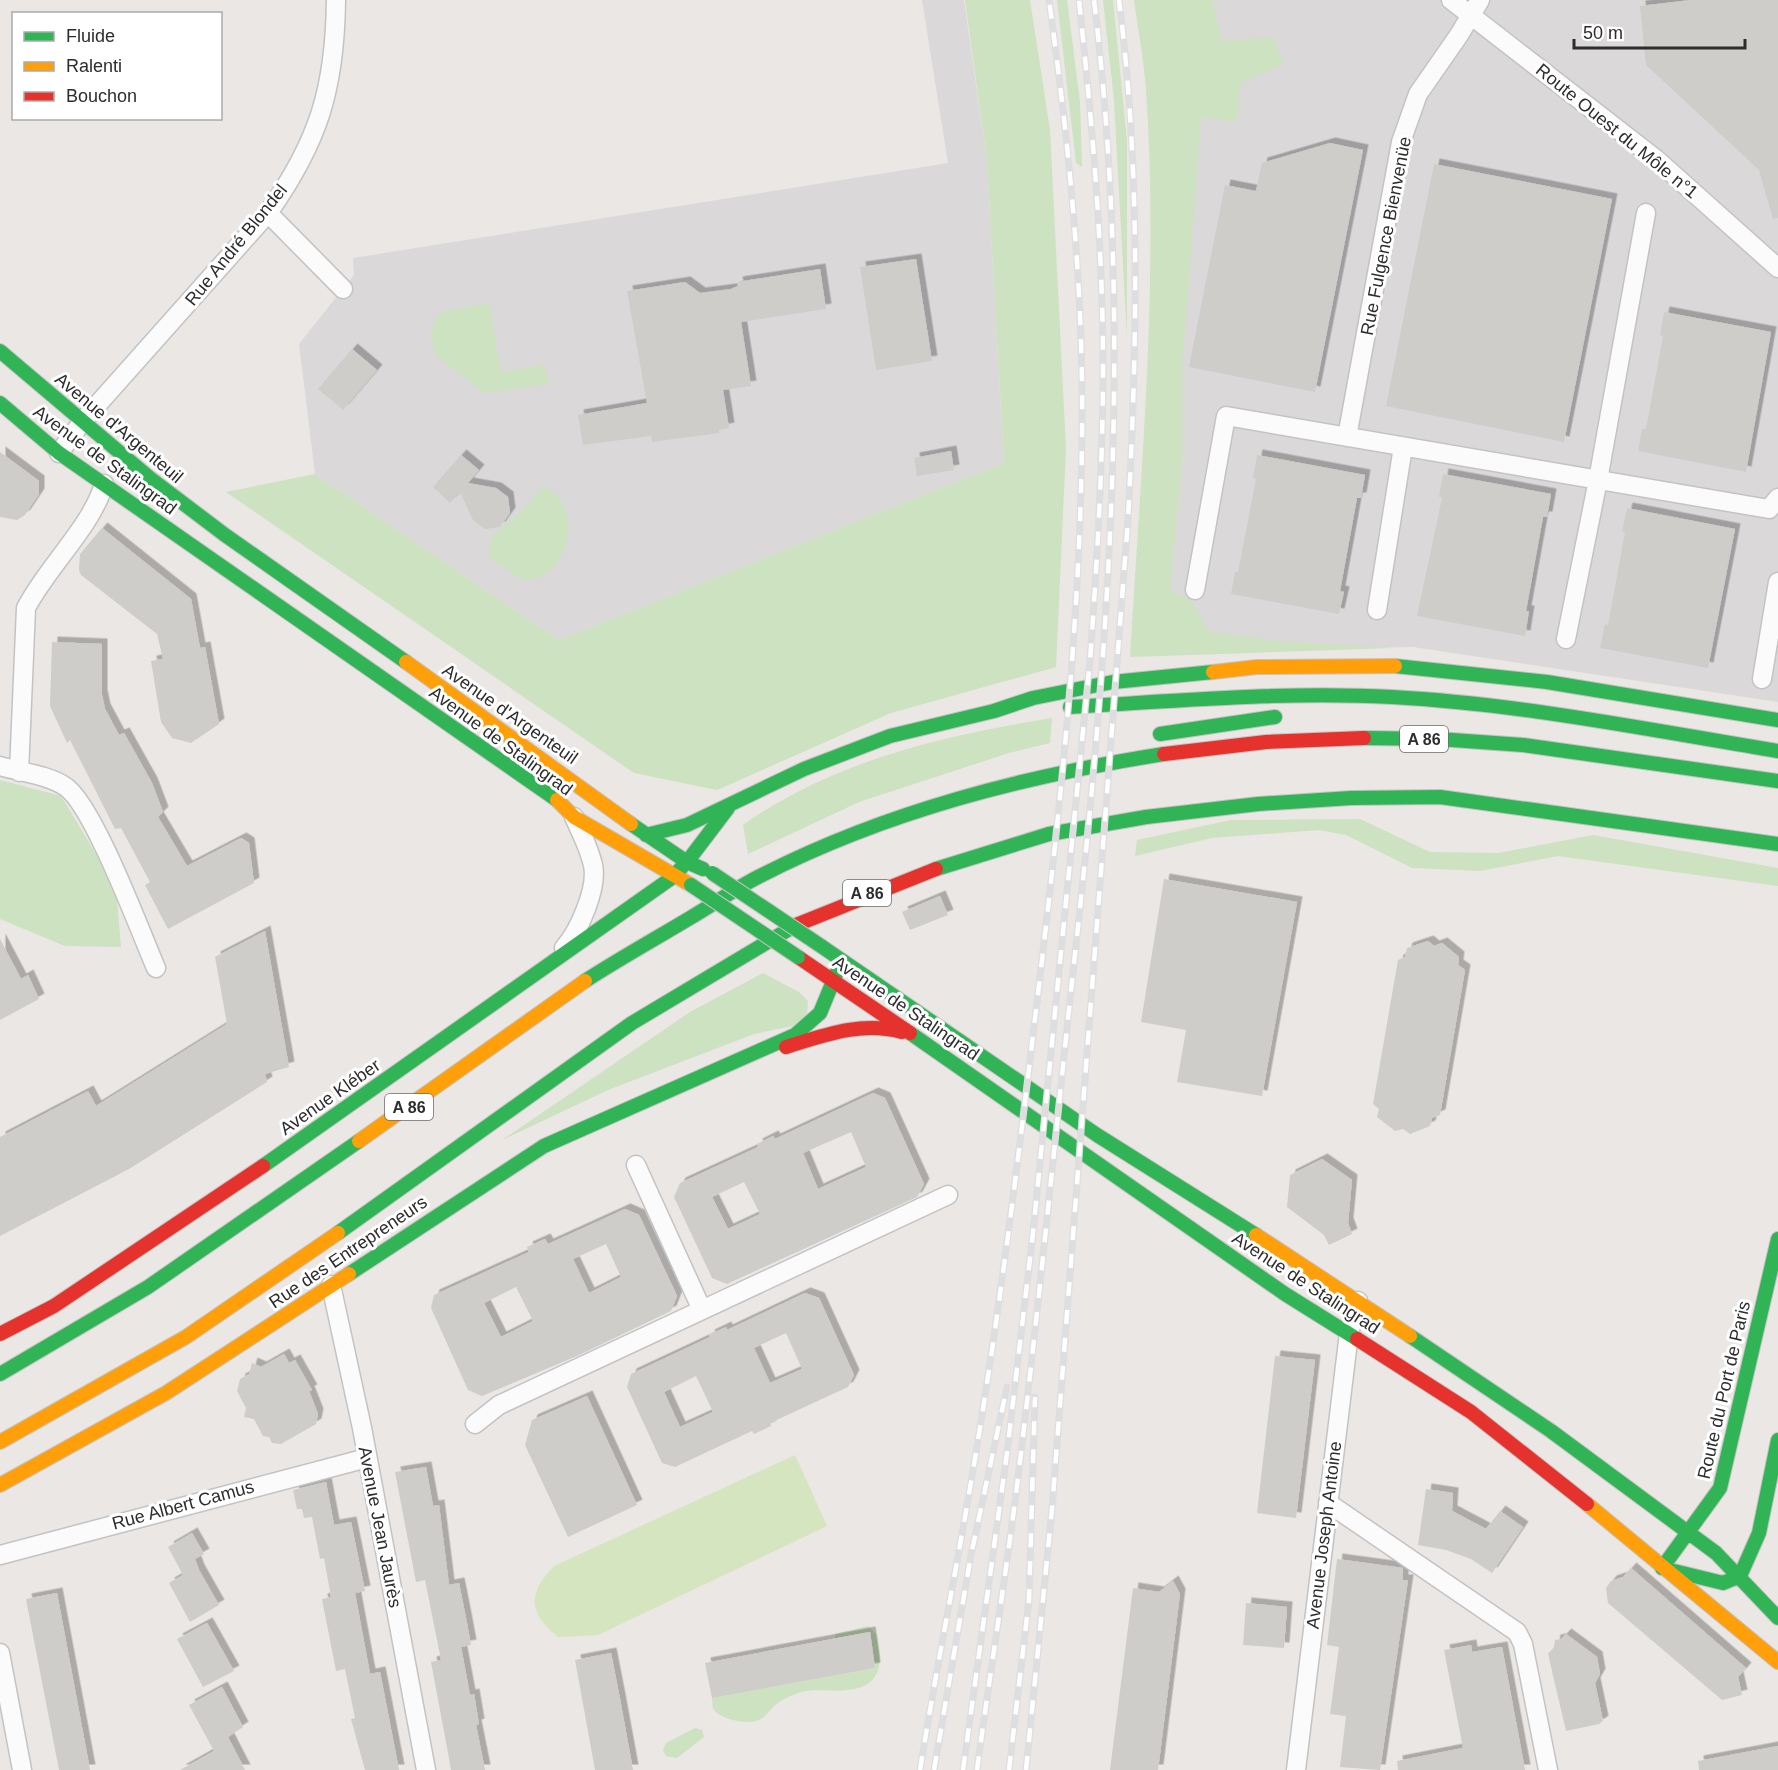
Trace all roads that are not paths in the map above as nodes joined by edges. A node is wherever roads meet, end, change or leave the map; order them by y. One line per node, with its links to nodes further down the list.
1 (336, 0): 4 (street, Rue André Blondel)
2 (1451, 0): 3 (street, Route Ouest du Môle n°1)
3 (1475, 7): 6 (street, Route Ouest du Môle n°1); 11 (street, Rue Fulgence Bienvenüe)
4 (267, 213): 7 (street); 10 (street, Rue André Blondel)
5 (1646, 213): 14 (street)
6 (1778, 268)
7 (343, 289)
8 (0, 351): 10 (main road, Avenue d'Argenteuil)
9 (0, 403): 13 (main road, Avenue de Stalingrad)
10 (82, 422): 13 (street, Rue André Blondel); 36 (main road, Avenue d'Argenteuil)
11 (1347, 437): 12 (street); 18 (street)
12 (1403, 447): 14 (street); 19 (street)
13 (59, 453): 15 (main road, Avenue de Stalingrad)
14 (1598, 480): 16 (street); 20 (street)
15 (104, 484): 32 (street); 35 (main road, Avenue de Stalingrad)
16 (1775, 510)
17 (1778, 582): 21 (street)
18 (1195, 590)
19 (1377, 610)
20 (1566, 639)
21 (1762, 679)
22 (994, 711): 24 (main road); 26 (main road); 34 (main road)
23 (1374, 711): 24 (main road)
24 (1549, 714): 29 (main road)
25 (1288, 716): 27 (main road)
26 (1778, 720)
27 (1151, 736)
28 (1110, 749): 31 (main road)
29 (1778, 751)
30 (0, 766): 32 (street)
31 (1070, 769): 33 (main road, A 86); 55 (main road, A 86)
32 (19, 772): 42 (street)
33 (1778, 781)
34 (729, 806): 36 (main road); 38 (main road, Avenue Kléber)
35 (574, 817): 39 (main road, Avenue de Stalingrad); 40 (street)
36 (646, 835): 38 (main road, Avenue d'Argenteuil)
37 (1778, 843): 58 (main road, A 86)
38 (687, 862): 39 (main road, Avenue Kléber); 41 (main road, Avenue d'Argenteuil, bridge)
39 (673, 877): 40 (main road, Avenue Kléber); 43 (main road, Avenue de Stalingrad, bridge)
40 (553, 961): 54 (main road, Avenue Kléber)
41 (841, 961): 43 (main road, Rue des Entrepreneurs); 46 (main road, Avenue d'Argenteuil)
42 (156, 968)
43 (833, 981): 44 (main road, Avenue de Stalingrad); 45 (main road, Rue des Entrepreneurs)
44 (923, 1041): 45 (main road, Rue des Entrepreneurs); 53 (main road, Avenue de Stalingrad)
45 (725, 1065): 50 (main road, Rue des Entrepreneurs)
46 (1019, 1080): 51 (main road, Avenue de Stalingrad)
47 (636, 1165): 52 (street)
48 (948, 1195): 52 (street)
49 (1778, 1239): 62 (main road, Route du Port de Paris)
50 (331, 1285): 59 (street, Avenue Jean Jaurès); 60 (main road, Rue des Entrepreneurs)
51 (1358, 1301): 53 (street, Avenue Joseph Antoine); 62 (main road, Avenue de Stalingrad)
52 (702, 1310): 56 (street)
53 (1349, 1333): 61 (street, Avenue Joseph Antoine); 64 (main road, Avenue de Stalingrad)
54 (0, 1334)
55 (0, 1374)
56 (475, 1424)
57 (1778, 1440): 65 (main road)
58 (0, 1442)
59 (367, 1458): 63 (street, Rue Albert Camus); 70 (street, Avenue Jean Jaurès)
60 (0, 1485)
61 (1328, 1503): 71 (street, Avenue Joseph Antoine); 72 (street)
62 (1688, 1533): 64 (main road, Route du Port de Paris); 65 (main road, Avenue de Stalingrad)
63 (0, 1555)
64 (1662, 1568): 65 (main road); 68 (main road, Avenue de Stalingrad)
65 (1740, 1576): 66 (main road, Avenue de Stalingrad)
66 (1778, 1618)
67 (0, 1653): 69 (street)
68 (1778, 1662)
69 (22, 1770)
70 (426, 1770)
71 (1296, 1770)
72 (1548, 1770)

